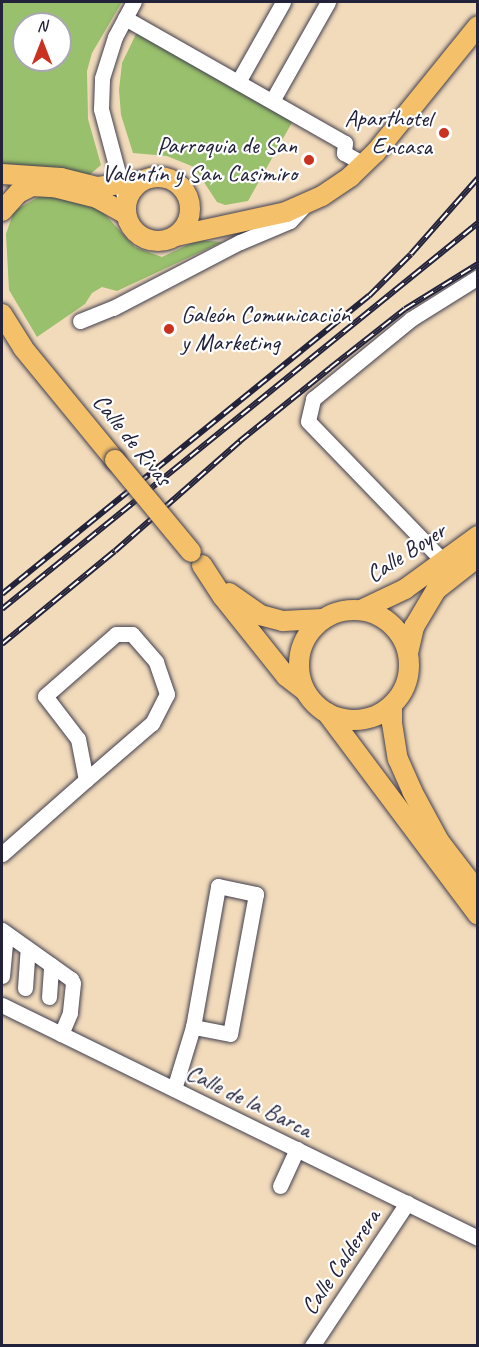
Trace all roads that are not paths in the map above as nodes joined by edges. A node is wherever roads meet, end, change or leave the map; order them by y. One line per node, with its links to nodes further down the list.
1 (134, 2): 4 (street)
2 (283, 2): 6 (street)
3 (328, 2): 7 (street)
4 (125, 18): 6 (street); 8 (street)
5 (477, 26): 9 (main road)
6 (238, 82): 7 (street)
7 (272, 101): 9 (street)
8 (115, 158): 11 (street); 12 (street); 12 (street)
9 (364, 164): 15 (main road)
10 (2, 174): 11 (main road)
11 (98, 187): 12 (main road)
12 (132, 193): 13 (main road); 14 (main road); 16 (main road)
13 (190, 207): 15 (main road); 16 (main road)
14 (2, 211)
15 (240, 233): 16 (main road); 19 (street)
16 (176, 236)
17 (477, 277): 25 (street)
18 (2, 314): 21 (main road, Calle de Rivas)
19 (80, 321)
20 (2, 329): 21 (main road, Calle de Rivas)
21 (23, 348): 24 (main road, Calle de Rivas, bridge)
22 (477, 536): 25 (main road, Calle Boyer)
23 (477, 557): 28 (main road, Calle Boyer)
24 (196, 558): 27 (main road, Calle de Rivas); 29 (main road, Calle de Rivas)
25 (443, 561): 26 (main road, Calle Boyer)
26 (361, 610): 27 (main road); 28 (main road)
27 (323, 619): 29 (main road)
28 (408, 653): 30 (main road)
29 (304, 690): 31 (main road)
30 (392, 705): 31 (main road); 34 (main road)
31 (327, 713): 35 (main road)
32 (86, 780): 32 (street); 33 (street)
33 (2, 854)
34 (477, 892)
35 (477, 915)
36 (4, 932): 37 (street); 39 (street)
37 (28, 949): 38 (street); 40 (street)
38 (51, 965): 41 (street); 44 (street)
39 (2, 976)
40 (25, 988)
41 (49, 997)
42 (2, 1005): 44 (street, Calle de la Barca)
43 (193, 1027): 43 (street); 45 (street)
44 (61, 1034): 45 (street, Calle de la Barca)
45 (174, 1089): 46 (street, Calle de la Barca)
46 (297, 1149): 47 (street); 48 (street, Calle de la Barca)
47 (280, 1186)
48 (407, 1203): 49 (street, Calle de la Barca); 50 (street, Calle Calderera)
49 (477, 1238)
50 (312, 1346)

